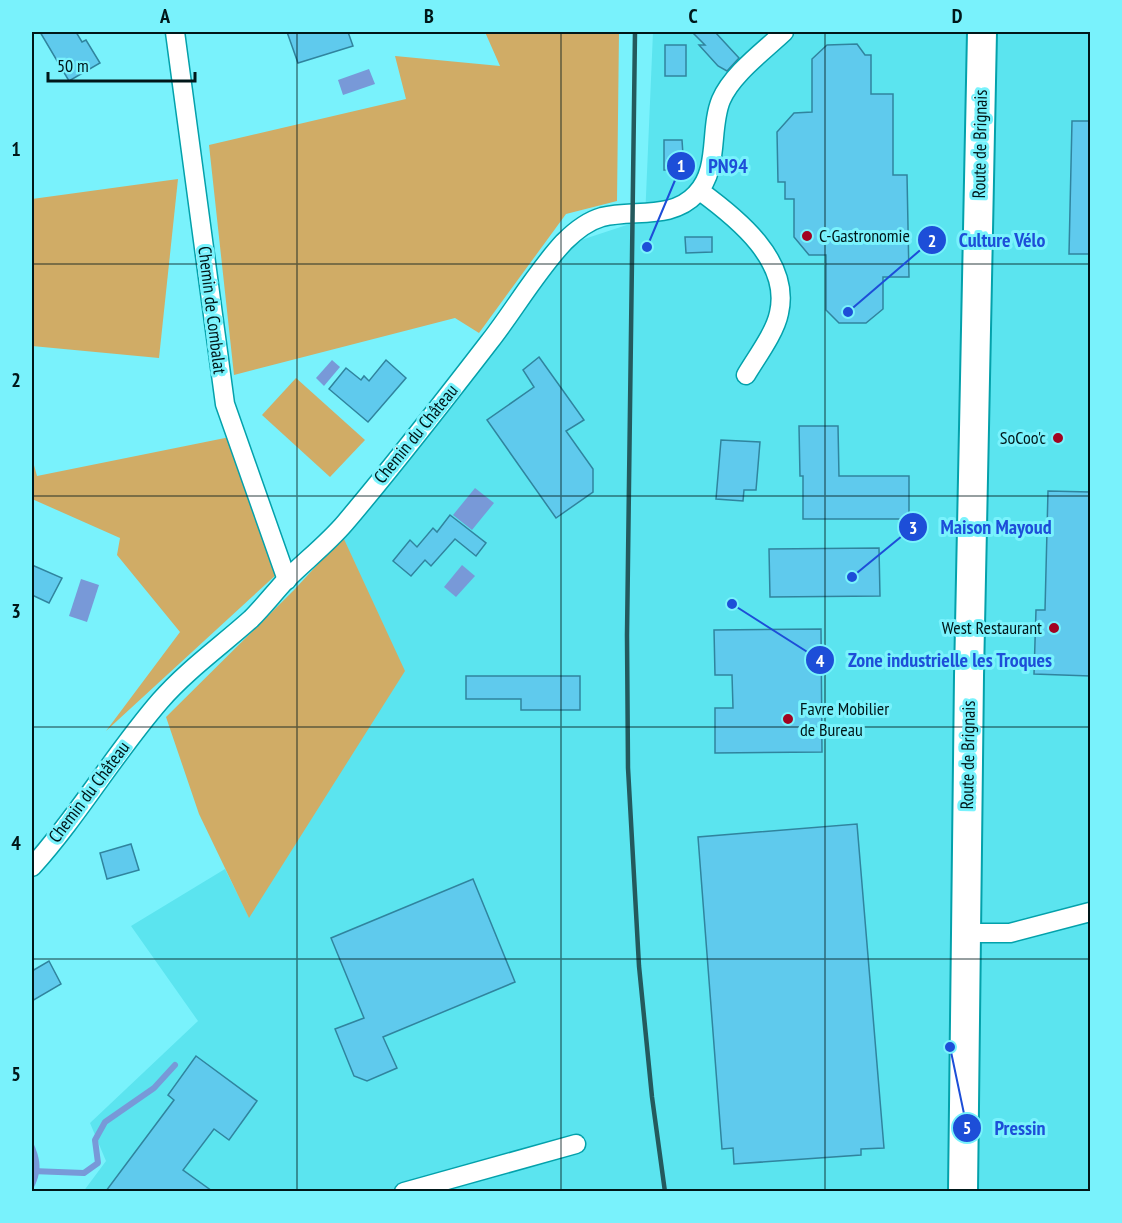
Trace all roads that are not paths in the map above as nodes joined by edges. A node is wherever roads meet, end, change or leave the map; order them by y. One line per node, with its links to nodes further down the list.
1 (175, 32): 6 (street, Chemin de Combalat)
2 (784, 32): 4 (street)
3 (982, 32): 9 (main road, Route de Brignais)
4 (700, 191): 5 (street); 6 (street, Chemin du Château)
5 (746, 375)
6 (286, 580): 7 (street, Chemin du Château)
7 (32, 867)
8 (1090, 912): 9 (street)
9 (965, 933): 12 (main road, Route de Brignais)
10 (576, 1144): 11 (street)
11 (404, 1191)
12 (963, 1191)

